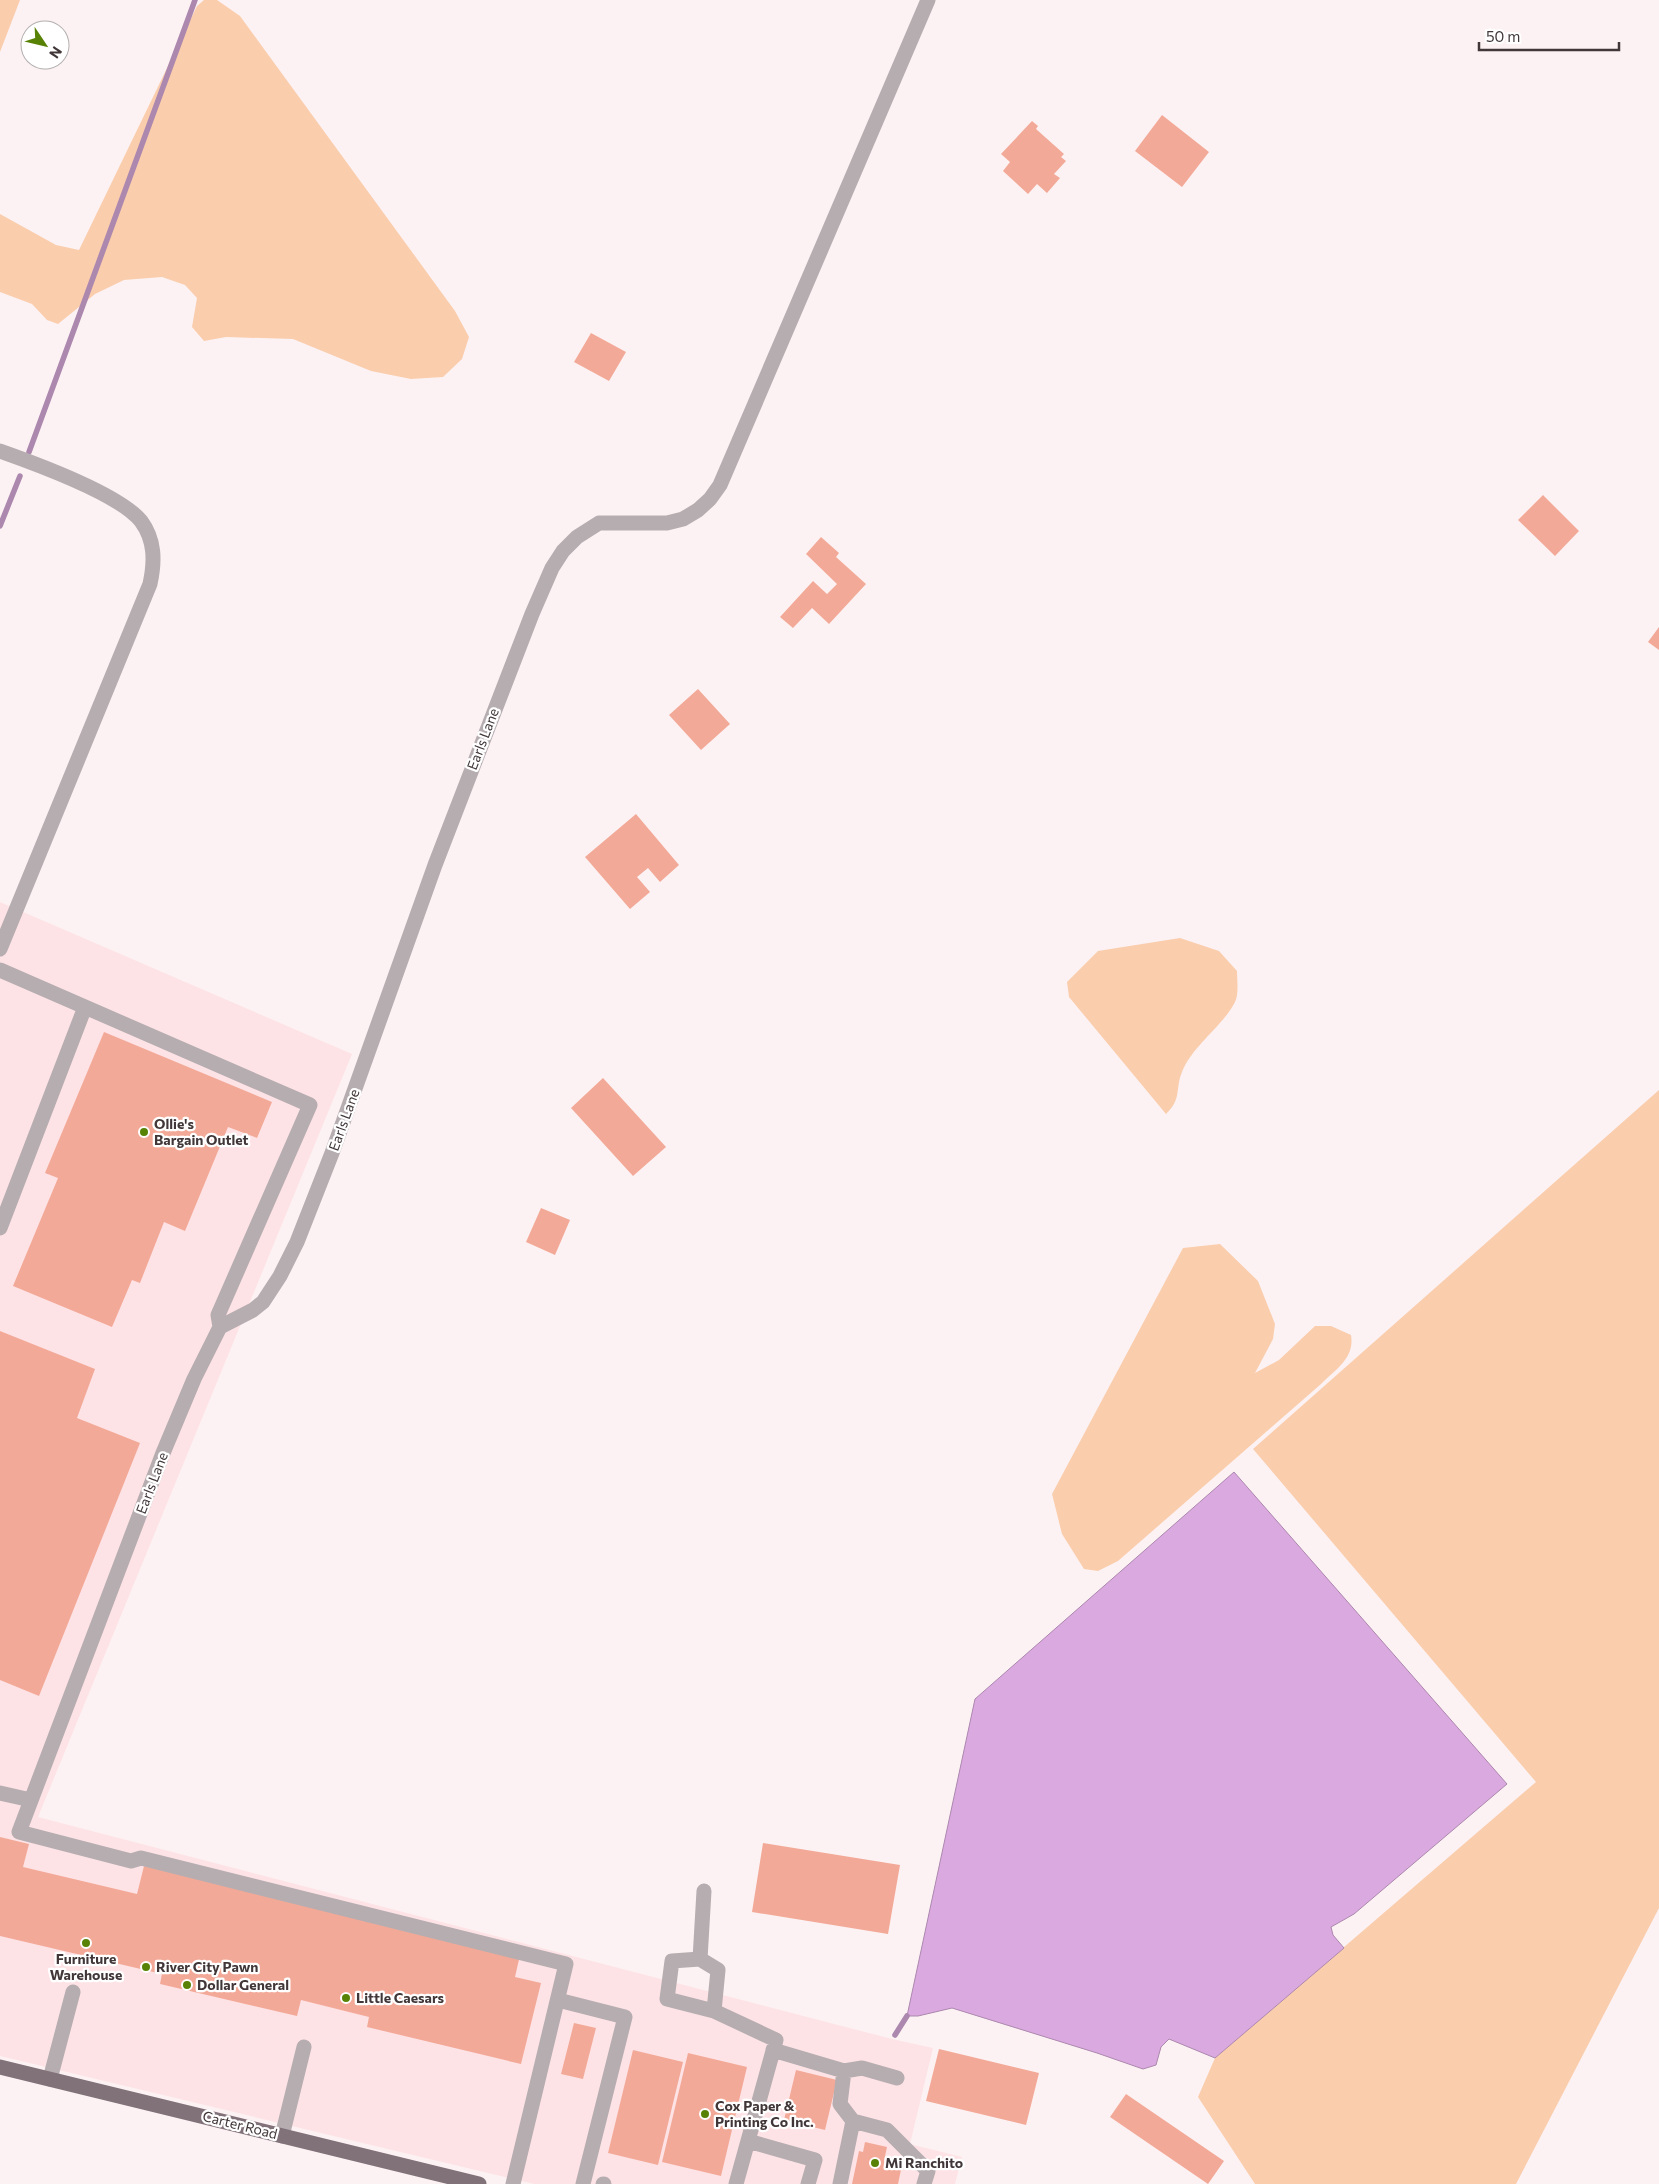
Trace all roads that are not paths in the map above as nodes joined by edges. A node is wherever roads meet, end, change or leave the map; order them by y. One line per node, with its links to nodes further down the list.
1 (928, 0): 7 (street, Earls Lane)
2 (0, 451): 3 (street)
3 (0, 949)
4 (0, 970): 5 (street)
5 (85, 1008): 6 (street); 7 (street)
6 (0, 1228)
7 (220, 1327): 9 (street, Earls Lane)
8 (0, 1793): 9 (street)
9 (31, 1800): 13 (street, Earls Lane)
10 (704, 1891): 11 (street)
11 (700, 1959): 14 (street); 14 (street)
12 (72, 1992): 20 (street)
13 (558, 2000): 25 (street); 26 (street)
14 (714, 2011): 16 (street)
15 (304, 2047): 22 (street)
16 (773, 2050): 18 (street); 23 (street)
17 (0, 2067): 20 (main road, Carter Road)
18 (844, 2071): 19 (street); 21 (street)
19 (897, 2078)
20 (50, 2079): 22 (main road, Carter Road)
21 (853, 2121): 29 (street); 30 (street)
22 (282, 2136): 24 (main road, Carter Road)
23 (748, 2141): 27 (street); 28 (street)
24 (479, 2184)
25 (513, 2184)
26 (583, 2184)
27 (736, 2184)
28 (808, 2184)
29 (840, 2184)
30 (924, 2184)

